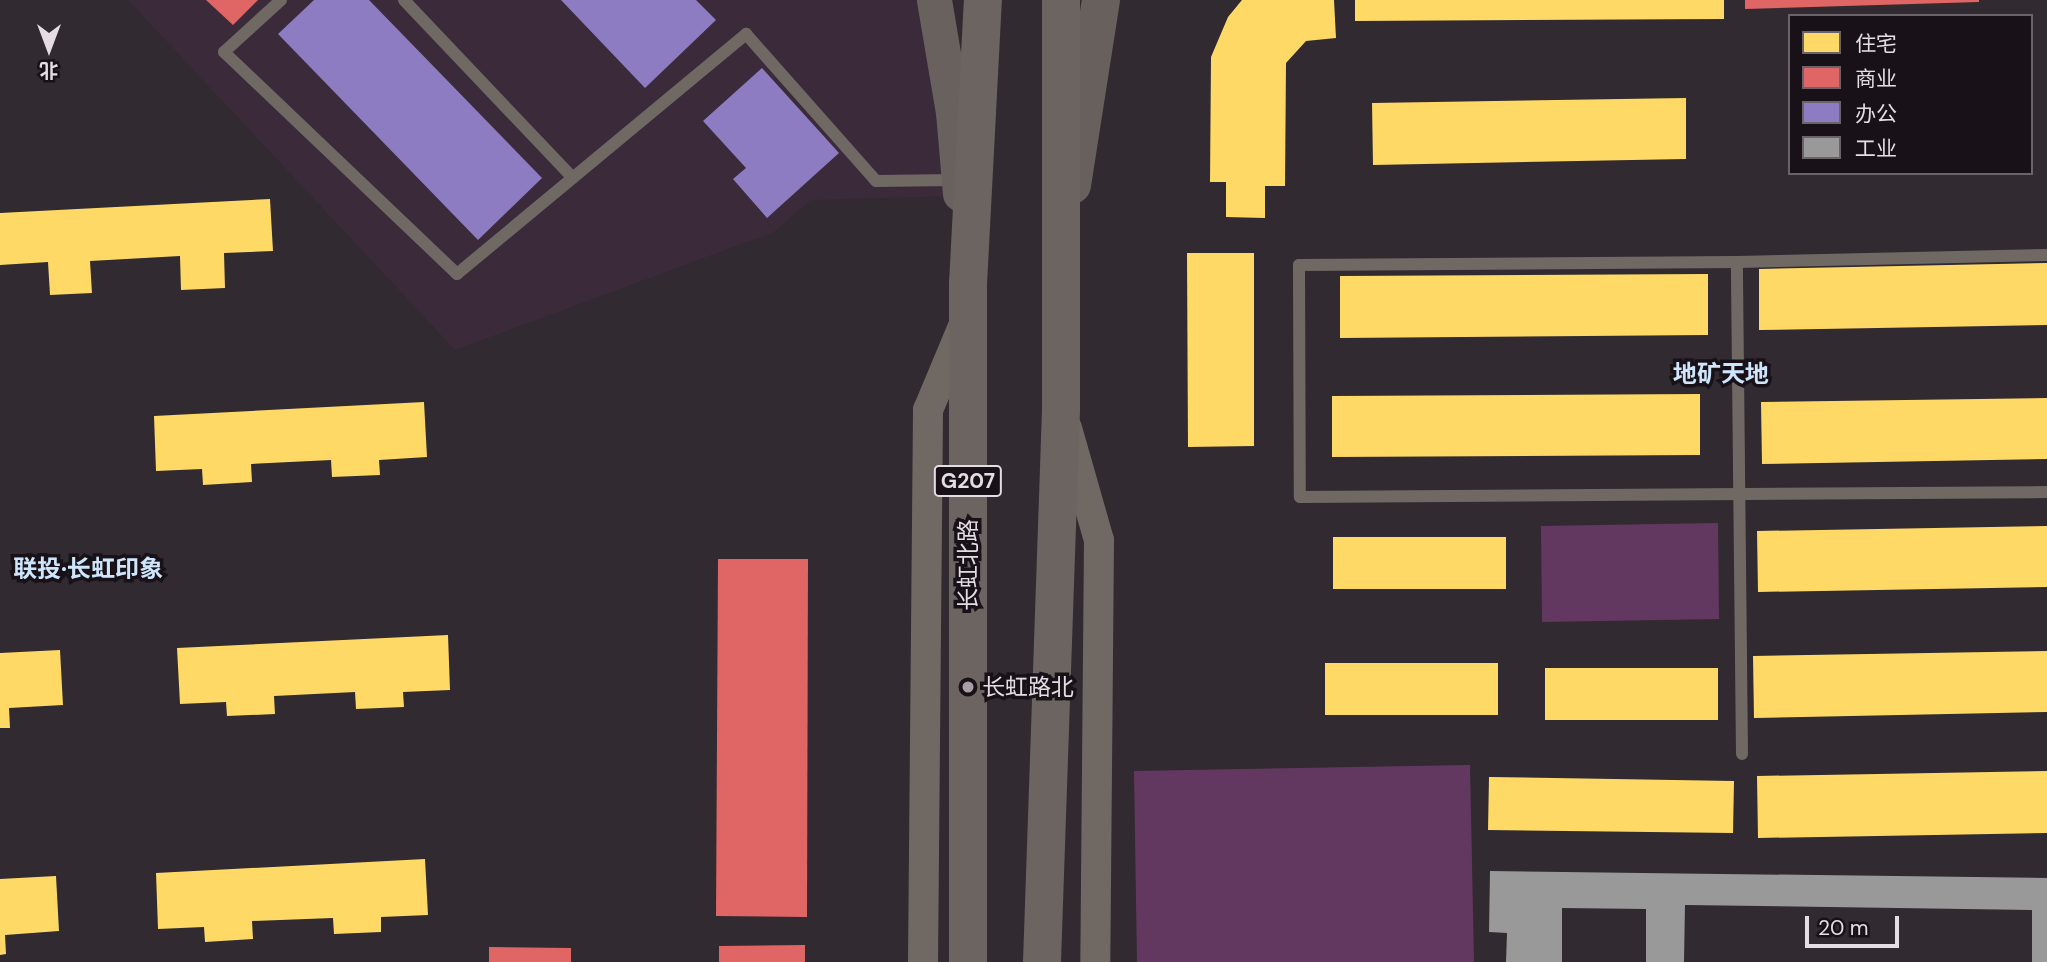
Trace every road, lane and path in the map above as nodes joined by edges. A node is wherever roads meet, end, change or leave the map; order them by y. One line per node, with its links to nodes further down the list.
1 (281, 0): 7 (lane)
2 (404, 0): 7 (lane)
3 (934, 0): 8 (main road)
4 (983, 0): 12 (highway, 长虹北路 / G207)
5 (1061, 0): 11 (highway)
6 (1101, 0): 11 (main road)
7 (573, 177): 8 (lane)
8 (959, 180): 12 (main road)
9 (2047, 255): 10 (lane)
10 (1737, 262): 15 (lane); 15 (lane)
11 (1059, 263): 13 (highway)
12 (968, 299): 17 (street); 18 (highway, 长虹北路 / G207)
13 (1061, 409): 19 (highway); 20 (street)
14 (2047, 492): 15 (lane)
15 (1740, 494): 16 (lane)
16 (1742, 754)
17 (923, 962)
18 (968, 962)
19 (1042, 962)
20 (1095, 962)

